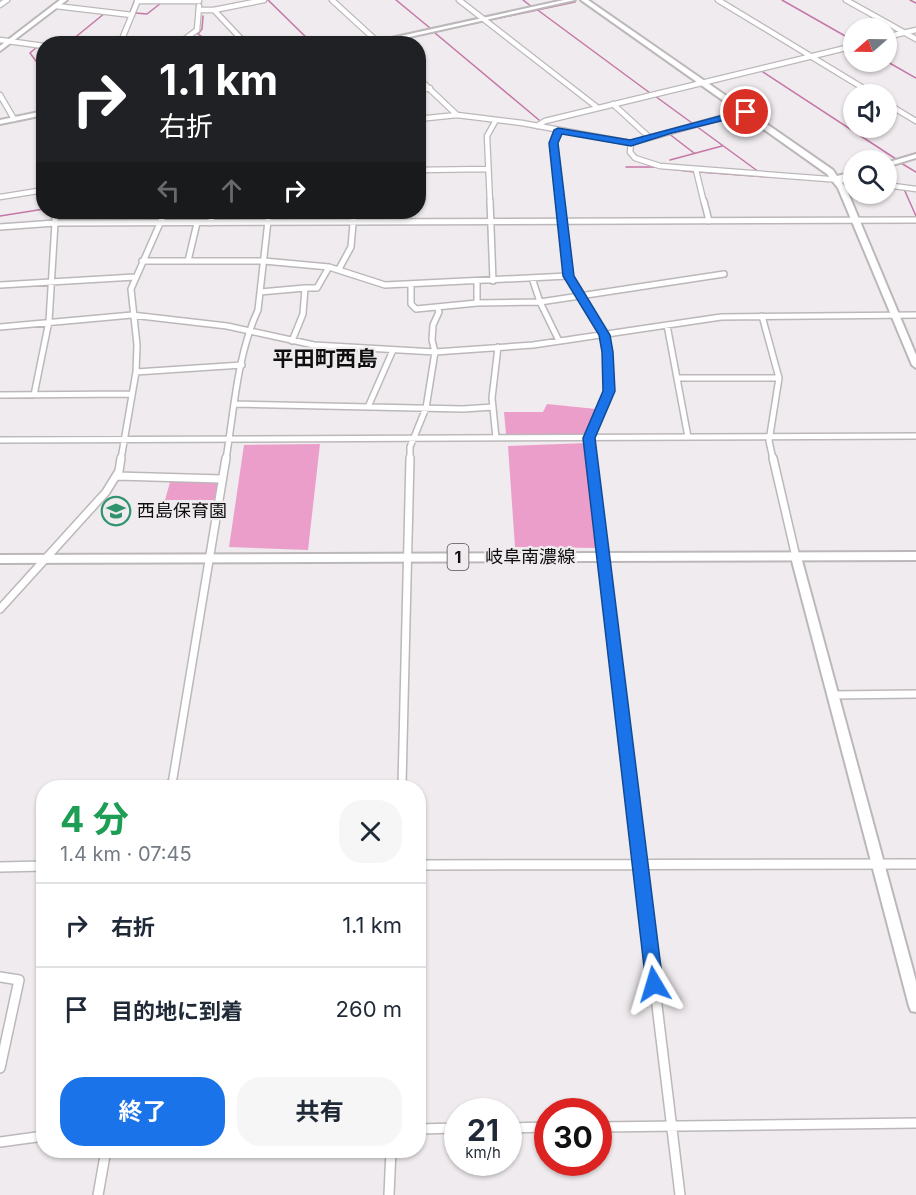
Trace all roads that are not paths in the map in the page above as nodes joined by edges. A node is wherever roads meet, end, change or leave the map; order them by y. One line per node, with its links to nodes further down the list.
1 (7, 0): 13 (street)
2 (64, 0): 14 (street)
3 (138, 0): 11 (street); 17 (street)
4 (264, 0): 12 (street)
5 (332, 0): 25 (street)
6 (459, 0): 18 (street)
7 (572, 0): 18 (street)
8 (584, 0): 34 (street)
9 (718, 0): 33 (street)
10 (846, 0): 20 (street)
11 (200, 1): 15 (street)
12 (243, 2): 16 (street)
13 (0, 5)
14 (56, 6): 17 (street); 29 (street)
15 (199, 10): 16 (street); 23 (street)
16 (214, 10): 24 (street)
17 (132, 15): 22 (street)
18 (485, 20): 26 (street); 41 (street)
19 (916, 30): 20 (street)
20 (905, 33): 21 (street); 27 (street)
21 (897, 35)
22 (123, 36)
23 (189, 36)
24 (238, 36)
25 (372, 36)
26 (408, 36)
27 (916, 39)
28 (0, 40): 29 (street)
29 (10, 41): 30 (street); 32 (street)
30 (36, 45)
31 (843, 48): 33 (street)
32 (0, 49)
33 (810, 56): 34 (street); 35 (street)
34 (704, 82): 40 (street); 43 (street)
35 (856, 84)
36 (426, 85): 37 (street)
37 (430, 88): 38 (street); 45 (street)
38 (426, 89)
39 (0, 95): 47 (street)
40 (613, 104): 41 (street); 53 (street)
41 (598, 108): 51 (street)
42 (897, 110): 49 (street)
43 (745, 111): 53 (street); 61 (street)
44 (36, 114): 47 (street)
45 (458, 115): 46 (street); 48 (street)
46 (426, 118)
47 (15, 119): 50 (street)
48 (496, 120): 51 (street); 57 (street)
49 (916, 121)
50 (0, 122)
51 (537, 126): 52 (street)
52 (558, 130): 54 (street); 77 (street)
53 (649, 137): 54 (street)
54 (631, 143): 59 (street)
55 (916, 156): 56 (street)
56 (897, 162)
57 (488, 169): 58 (street); 76 (street)
58 (426, 170)
59 (696, 170): 61 (street); 74 (street)
60 (843, 177): 61 (street)
61 (836, 179): 62 (street); 72 (street)
62 (843, 180)
63 (897, 186): 64 (street)
64 (916, 189)
65 (36, 191): 66 (street)
66 (0, 197)
67 (55, 219): 78 (street)
68 (161, 219): 79 (street)
69 (211, 219): 81 (street)
70 (268, 219): 82 (street)
71 (353, 219): 75 (street)
72 (856, 220): 73 (street); 74 (street); 105 (street)
73 (916, 220)
74 (709, 221): 77 (street)
75 (353, 222): 76 (street); 82 (street); 88 (street)
76 (490, 222): 77 (street); 94 (street)
77 (562, 222): 90 (street)
78 (55, 223): 79 (street); 83 (street); 93 (street)
79 (159, 223): 80 (street); 84 (street)
80 (197, 223): 81 (street); 85 (street)
81 (210, 223): 82 (street)
82 (268, 223): 86 (street)
83 (0, 227)
84 (142, 261): 85 (street); 91 (street)
85 (188, 261): 86 (street)
86 (264, 261): 87 (street); 99 (street)
87 (329, 267): 88 (street); 98 (street)
88 (339, 269): 97 (street)
89 (724, 274): 100 (street)
90 (568, 276): 92 (street); 100 (street)
91 (135, 277): 93 (street); 104 (street)
92 (532, 278): 94 (street); 101 (street)
93 (50, 281): 96 (street); 108 (street)
94 (493, 281): 95 (street)
95 (477, 282): 97 (street); 102 (street)
96 (0, 285)
97 (411, 285): 103 (street)
98 (305, 288): 99 (street); 113 (street)
99 (260, 292): 111 (street)
100 (583, 297): 101 (street); 112 (street)
101 (540, 302): 102 (street); 114 (street)
102 (477, 303): 103 (street)
103 (438, 309): 117 (street)
104 (132, 315): 108 (street); 111 (street); 120 (street)
105 (895, 315): 106 (street); 107 (street); 118 (street)
106 (916, 315)
107 (762, 316): 109 (street); 122 (street)
108 (49, 321): 110 (street); 125 (street)
109 (667, 325): 112 (street); 121 (street)
110 (0, 327)
111 (250, 330): 113 (street); 119 (street)
112 (605, 335): 114 (street); 135 (street)
113 (292, 341): 116 (street)
114 (559, 341): 115 (street)
115 (498, 347): 117 (street); 128 (street)
116 (393, 350): 117 (street); 127 (street)
117 (435, 352): 129 (street)
118 (916, 365)
119 (242, 366): 120 (street); 126 (street)
120 (136, 372): 123 (street)
121 (678, 378): 122 (street); 132 (street)
122 (779, 378): 130 (street)
123 (132, 394): 125 (street); 136 (street)
124 (0, 395): 125 (street)
125 (34, 395)
126 (235, 404): 127 (street); 137 (street)
127 (368, 407): 129 (street)
128 (493, 407): 129 (street); 134 (street)
129 (426, 408): 133 (street)
130 (769, 436): 131 (street); 132 (street); 144 (street)
131 (916, 436)
132 (688, 437): 135 (street)
133 (412, 438): 134 (street); 137 (street); 143 (street)
134 (496, 438): 135 (street)
135 (589, 438): 141 (street)
136 (125, 439): 137 (street); 138 (street); 139 (street)
137 (230, 439): 140 (street)
138 (0, 440)
139 (117, 476): 140 (street); 145 (street)
140 (222, 479): 147 (street)
141 (603, 556): 143 (street, 岐阜南濃線 / 1); 144 (street, 岐阜南濃線 / 1); 156 (street)
142 (916, 556): 144 (street, 岐阜南濃線 / 1)
143 (408, 557): 147 (street, 岐阜南濃線 / 1); 152 (street)
144 (796, 557): 150 (street)
145 (46, 558): 146 (street, 岐阜南濃線 / 1); 147 (street, 岐阜南濃線 / 1); 148 (street)
146 (0, 559)
147 (209, 559): 151 (street)
148 (0, 609)
149 (916, 694): 150 (street)
150 (832, 695): 153 (street)
151 (172, 780)
152 (402, 780)
153 (877, 864): 154 (street); 156 (street); 160 (street)
154 (916, 864)
155 (426, 865): 156 (street)
156 (640, 865): 163 (street)
157 (36, 866): 158 (street)
158 (0, 867)
159 (0, 977): 161 (street)
160 (916, 1006)
161 (0, 1061)
162 (916, 1123): 163 (street)
163 (671, 1126): 164 (street); 173 (street)
164 (612, 1127)
165 (444, 1128): 166 (street)
166 (426, 1129)
167 (36, 1137): 168 (street)
168 (0, 1142)
169 (105, 1158): 171 (street)
170 (391, 1158): 172 (street)
171 (98, 1195)
172 (389, 1195)
173 (680, 1195)

